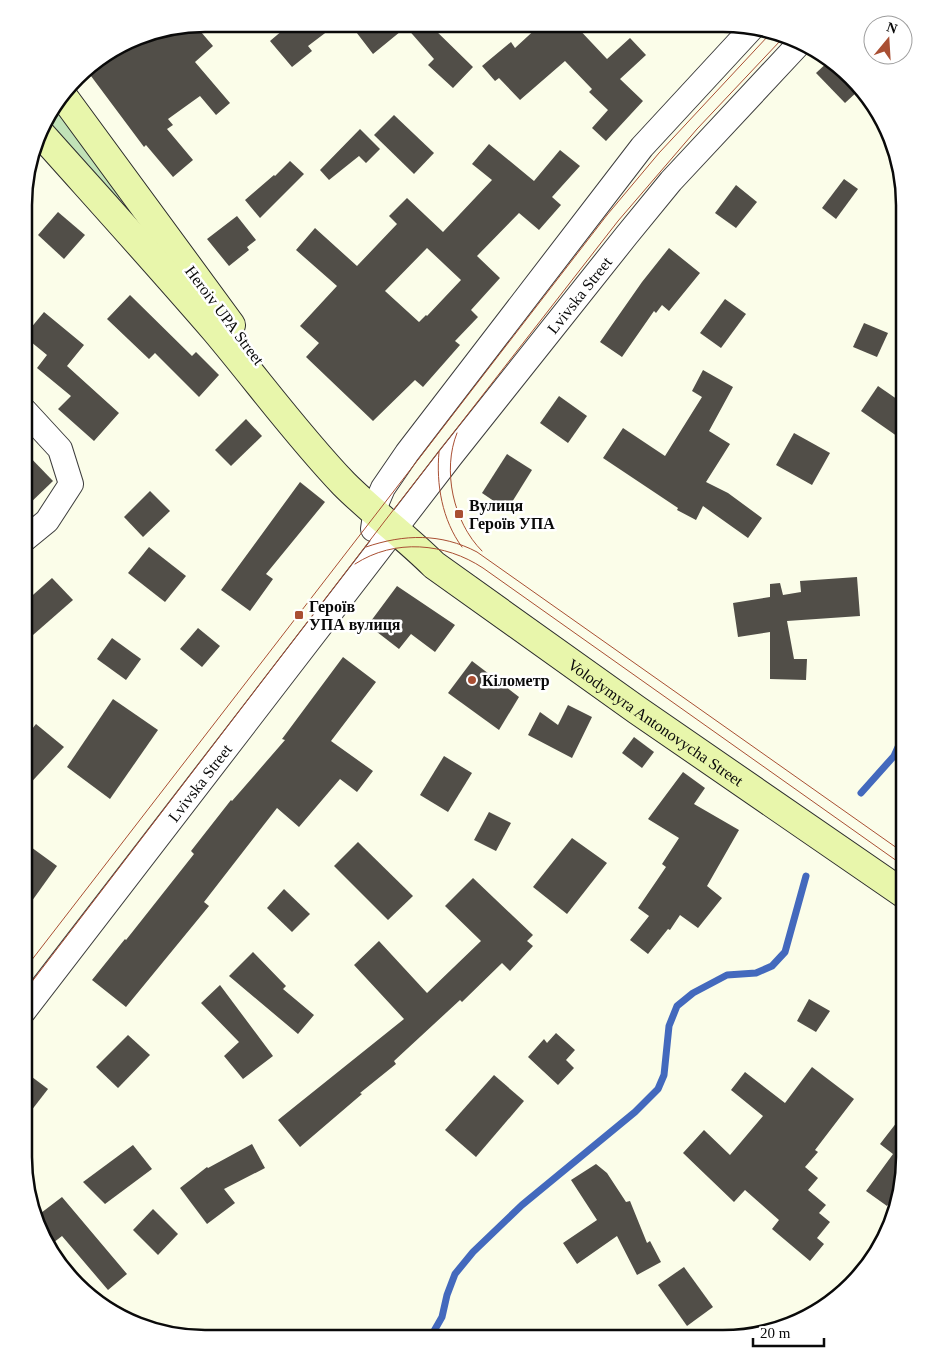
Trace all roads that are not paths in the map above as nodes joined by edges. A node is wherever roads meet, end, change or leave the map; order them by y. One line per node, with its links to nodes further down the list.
1 (746, 34): 6 (street, Lvivska Street)
2 (795, 48): 6 (street, Lvivska Street)
3 (67, 101): 6 (street, Heroiv UPA Street)
4 (46, 139): 6 (street, Heroiv UPA Street)
5 (32, 419): 7 (street)
6 (391, 523): 8 (street, Volodymyra Antonovycha Street); 9 (street, Lvivska Street)
7 (32, 533)
8 (895, 888)
9 (32, 1001)

